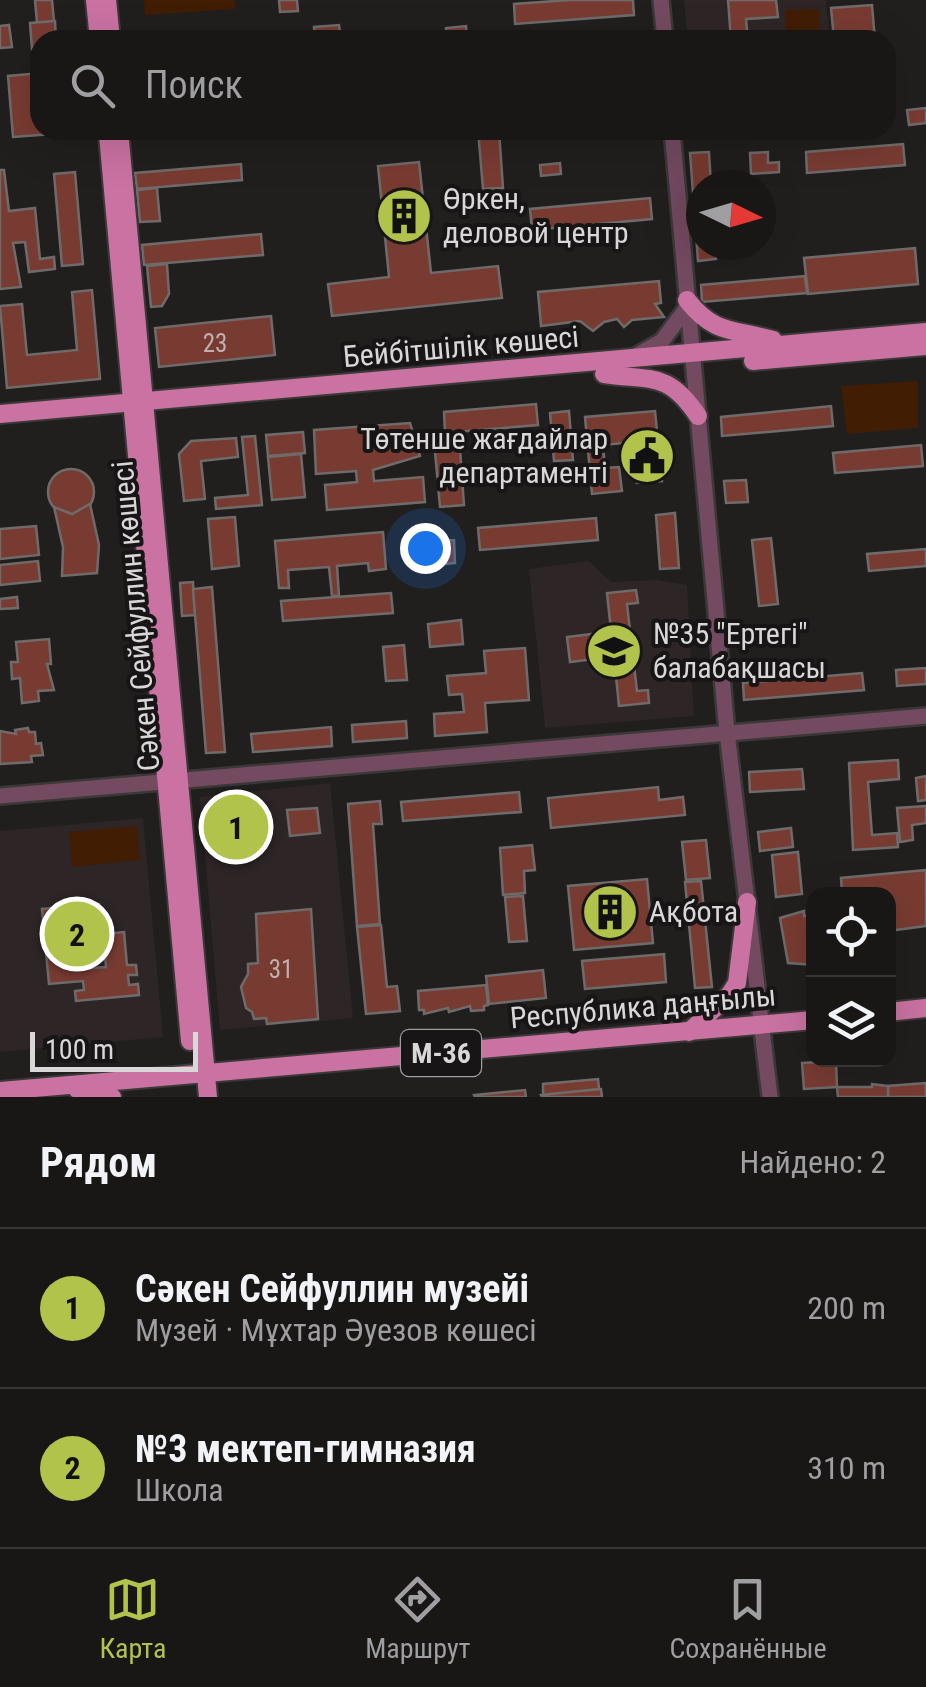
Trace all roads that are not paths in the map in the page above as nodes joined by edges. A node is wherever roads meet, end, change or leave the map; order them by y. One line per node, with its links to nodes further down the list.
1 (95, 0): 4 (main road)
2 (108, 0): 5 (main road)
3 (661, 0): 6 (street)
4 (98, 30)
5 (110, 30)
6 (663, 30)
7 (109, 140): 17 (main road, Сәкен Сейфуллин көшесі)
8 (120, 140): 17 (main road, Сәкен Сейфуллин көшесі)
9 (673, 140): 10 (street)
10 (688, 303): 12 (main road); 14 (street); 15 (street)
11 (926, 332): 12 (main road, Бейбітшілік көшесі)
12 (788, 345): 15 (main road, Бейбітшілік көшесі)
13 (926, 346): 15 (main road, Бейбітшілік көшесі)
14 (630, 360): 15 (main road, Бейбітшілік көшесі); 17 (main road, Бейбітшілік көшесі)
15 (692, 360): 16 (main road, Бейбітшілік көшесі); 19 (street)
16 (604, 374): 17 (main road, Бейбітшілік көшесі); 19 (main road)
17 (138, 408): 18 (main road, Бейбітшілік көшесі); 20 (main road, Бейбітшілік көшесі); 23 (main road, Сәкен Сейфуллин көшесі)
18 (0, 414)
19 (698, 416): 22 (street)
20 (0, 426)
21 (926, 716): 22 (street)
22 (727, 732): 23 (street); 25 (street)
23 (171, 782): 24 (street); 31 (main road, Сәкен Сейфуллин көшесі)
24 (0, 796)
25 (747, 902): 29 (street); 30 (main road)
26 (926, 1008): 27 (main road)
27 (896, 1011)
28 (806, 1021): 29 (main road, Республика даңғылы / M-36)
29 (762, 1025): 30 (main road, Республика даңғылы / M-36); 37 (street)
30 (688, 1032): 31 (main road, Республика даңғылы / M-36)
31 (199, 1072): 32 (main road, Республика даңғылы / M-36); 35 (main road, Сәкен Сейфуллин көшесі); 36 (main road, Сәкен Сейфуллин көшесі)
32 (62, 1086): 33 (main road, Республика даңғылы / M-36); 34 (main road)
33 (0, 1090)
34 (112, 1097)
35 (196, 1097)
36 (208, 1097)
37 (770, 1097)

